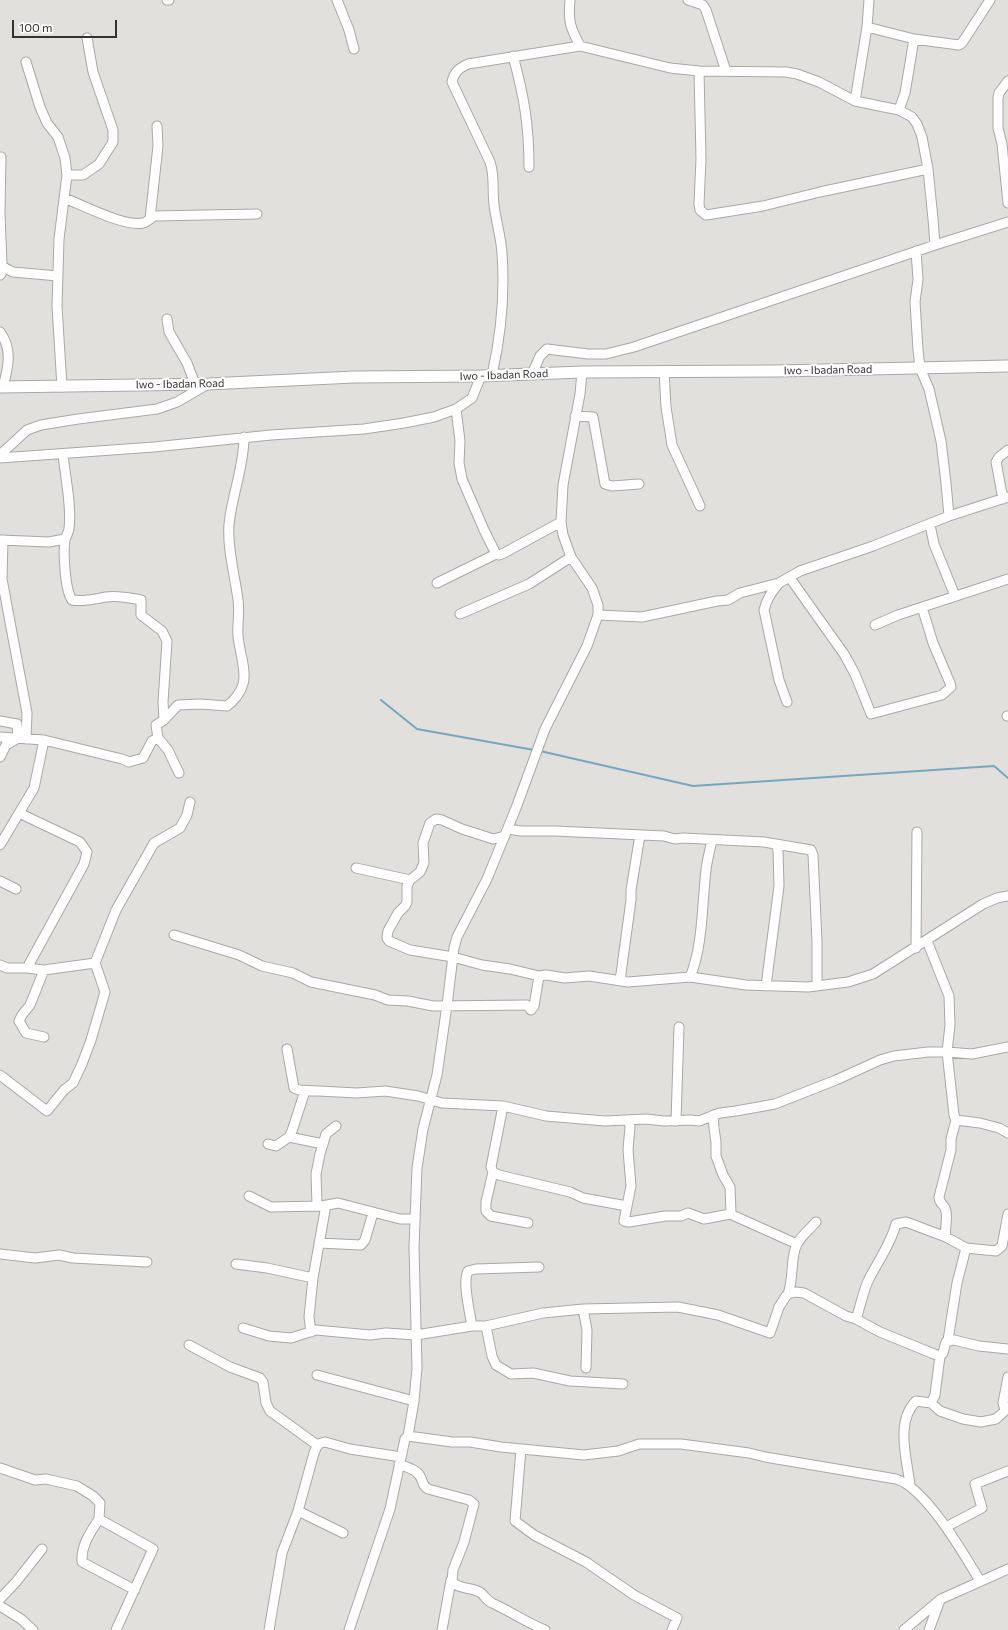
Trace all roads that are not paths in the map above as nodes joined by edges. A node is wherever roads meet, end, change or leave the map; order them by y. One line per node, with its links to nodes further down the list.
1 (337, 0): 10 (street)
2 (570, 0): 9 (street)
3 (688, 0): 14 (street)
4 (869, 0): 6 (street)
5 (990, 0): 8 (street)
6 (867, 27): 8 (street); 16 (street)
7 (87, 38): 22 (street)
8 (914, 39): 17 (street)
9 (580, 46): 11 (street); 13 (street)
10 (354, 49)
11 (513, 56): 20 (street); 39 (street)
12 (26, 62): 22 (street)
13 (699, 71): 14 (street); 21 (street)
14 (726, 72): 16 (street)
15 (1008, 81): 24 (street)
16 (855, 101): 17 (street)
17 (899, 110): 21 (street)
18 (157, 126): 27 (street)
19 (1, 157): 25 (street)
20 (529, 167)
21 (928, 169): 29 (street)
22 (67, 175): 23 (street)
23 (64, 198): 27 (street); 31 (street)
24 (1008, 203)
25 (0, 212): 31 (street)
26 (257, 214): 27 (street)
27 (150, 219)
28 (1008, 222): 29 (street)
29 (935, 245): 30 (street)
30 (916, 251): 35 (street); 38 (street)
31 (58, 276): 44 (street)
32 (167, 319): 41 (street)
33 (0, 332): 43 (street)
34 (1008, 366): 35 (main road, Iwo - Ibadan Road)
35 (920, 368): 36 (main road, Iwo - Ibadan Road); 54 (street)
36 (664, 371): 37 (main road, Iwo - Ibadan Road); 53 (street)
37 (582, 372): 38 (main road, Iwo - Ibadan Road); 46 (street)
38 (532, 374): 39 (main road, Iwo - Ibadan Road)
39 (492, 375): 40 (main road, Iwo - Ibadan Road)
40 (481, 376): 42 (main road, Iwo - Ibadan Road); 45 (street)
41 (194, 384): 42 (main road, Iwo - Ibadan Road); 44 (main road, Iwo - Ibadan Road)
42 (208, 384): 50 (street)
43 (1, 387): 44 (main road, Iwo - Ibadan Road)
44 (62, 387)
45 (456, 409): 47 (street); 59 (street)
46 (576, 416): 51 (street); 55 (street)
47 (244, 437): 49 (street); 71 (street)
48 (1008, 450): 52 (street)
49 (63, 454): 50 (street); 57 (street)
50 (0, 457)
51 (639, 484)
52 (1006, 498): 54 (street)
53 (700, 506)
54 (949, 516): 56 (street)
55 (561, 522): 59 (street); 60 (street)
56 (930, 525): 61 (street); 65 (street)
57 (65, 539): 58 (street); 71 (street)
58 (1, 540): 75 (street)
59 (496, 554): 63 (street)
60 (571, 557): 67 (street); 68 (street)
61 (790, 578): 64 (street); 66 (street)
62 (1008, 580): 65 (street)
63 (437, 583)
64 (779, 583): 68 (street); 70 (street)
65 (955, 596): 66 (street)
66 (922, 607): 69 (street)
67 (460, 614)
68 (598, 615): 82 (street)
69 (875, 625)
70 (787, 702)
71 (164, 720): 74 (street)
72 (0, 721): 75 (street)
73 (0, 737): 75 (street)
74 (158, 738): 76 (street); 78 (street)
75 (22, 739): 76 (street); 77 (street)
76 (44, 740): 80 (street)
77 (0, 757)
78 (179, 773)
79 (190, 802): 96 (street)
80 (19, 813): 85 (street); 98 (street)
81 (918, 832): 94 (street)
82 (506, 833): 83 (street); 88 (street); 95 (street)
83 (640, 835): 84 (street); 102 (street)
84 (712, 840): 86 (street); 101 (street)
85 (1, 842)
86 (776, 845): 103 (street); 104 (street)
87 (356, 868): 88 (street)
88 (410, 880): 95 (street)
89 (0, 881): 90 (street)
90 (16, 889)
91 (1008, 896): 93 (street)
92 (174, 935): 105 (street)
93 (927, 941): 94 (street); 110 (street)
94 (916, 948): 104 (street)
95 (453, 957): 100 (street); 105 (street)
96 (96, 963): 99 (street); 111 (street)
97 (0, 965): 98 (street)
98 (27, 968): 99 (street)
99 (44, 970): 107 (street)
100 (539, 976): 102 (street); 105 (street)
101 (690, 977): 102 (street); 103 (street)
102 (620, 981)
103 (766, 986): 104 (street)
104 (816, 986)
105 (447, 1006): 113 (street)
106 (679, 1027): 118 (street)
107 (44, 1037)
108 (1008, 1047): 110 (street)
109 (288, 1049): 112 (street)
110 (947, 1052): 115 (street); 117 (street)
111 (0, 1075)
112 (305, 1091): 113 (street); 121 (street)
113 (430, 1100): 114 (street); 131 (street)
114 (503, 1106): 116 (street); 124 (street)
115 (713, 1115): 118 (street); 129 (street)
116 (628, 1120): 118 (street); 127 (street)
117 (956, 1120): 120 (street); 134 (street)
118 (676, 1121)
119 (336, 1126): 123 (street)
120 (1008, 1133)
121 (289, 1136): 122 (street); 123 (street)
122 (268, 1144)
123 (323, 1144): 126 (street)
124 (493, 1172): 127 (street); 133 (street)
125 (249, 1196): 126 (street)
126 (321, 1205): 128 (street); 135 (street)
127 (627, 1206): 129 (street)
128 (373, 1213): 131 (street); 135 (street)
129 (730, 1214): 136 (street)
130 (1008, 1214): 137 (street)
131 (415, 1219): 150 (street)
132 (816, 1222): 136 (street)
133 (528, 1223)
134 (946, 1237): 137 (street); 145 (street)
135 (319, 1243): 142 (street)
136 (797, 1244): 143 (street)
137 (966, 1248): 151 (street)
138 (0, 1254): 139 (street)
139 (147, 1262)
140 (236, 1264): 142 (street)
141 (539, 1268): 146 (street)
142 (313, 1278): 149 (street)
143 (788, 1294): 144 (street); 145 (street)
144 (583, 1309): 147 (street); 155 (street)
145 (856, 1319): 154 (street)
146 (472, 1326): 147 (street); 150 (street)
147 (486, 1326): 158 (street)
148 (243, 1328): 149 (street)
149 (311, 1332): 150 (street)
150 (416, 1335): 159 (street)
151 (946, 1342): 153 (street); 154 (street)
152 (190, 1345): 163 (street)
153 (1008, 1349)
154 (940, 1356): 160 (street)
155 (586, 1368)
156 (316, 1375): 159 (street)
157 (1008, 1377): 161 (street)
158 (623, 1384)
159 (414, 1401): 162 (street)
160 (931, 1403): 161 (street); 168 (street)
161 (1006, 1409)
162 (408, 1436): 164 (street); 165 (street)
163 (317, 1445): 165 (street); 169 (street)
164 (521, 1449): 168 (street); 187 (street)
165 (400, 1461): 175 (street); 184 (street)
166 (0, 1468): 170 (street)
167 (1008, 1471): 171 (street)
168 (910, 1485): 171 (street)
169 (298, 1511): 172 (street); 183 (street)
170 (100, 1519): 177 (street); 177 (street)
171 (946, 1527): 176 (street)
172 (343, 1533)
173 (42, 1549): 178 (street)
174 (1008, 1568): 176 (street)
175 (451, 1580): 185 (street); 186 (street)
176 (980, 1581): 179 (street)
177 (135, 1590): 182 (street)
178 (0, 1599)
179 (941, 1599): 188 (street); 189 (street)
180 (0, 1606): 181 (street)
181 (33, 1630)
182 (116, 1630)
183 (269, 1630)
184 (349, 1630)
185 (442, 1630)
186 (545, 1630)
187 (672, 1630)
188 (904, 1630)
189 (929, 1630)

